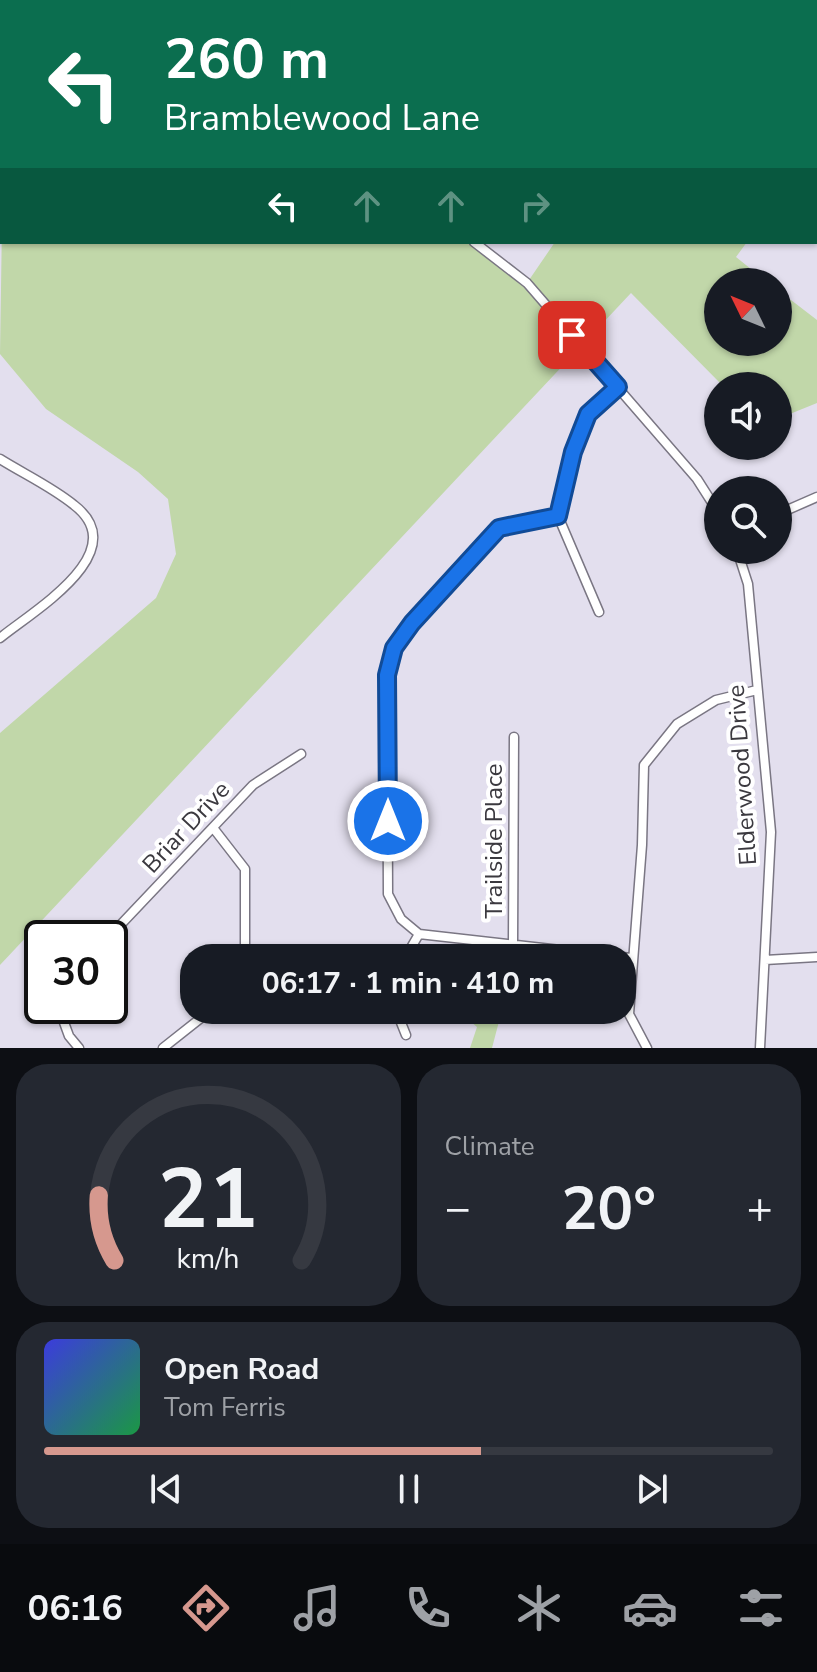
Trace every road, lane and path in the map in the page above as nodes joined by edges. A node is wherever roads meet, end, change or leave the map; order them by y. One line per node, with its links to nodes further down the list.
1 (477, 244): 2 (street)
2 (618, 387): 4 (street); 7 (street)
3 (0, 459): 10 (street)
4 (704, 490)
5 (817, 497): 6 (street)
6 (792, 508)
7 (558, 516): 9 (street); 16 (street)
8 (742, 564): 11 (street, Elderwood Drive)
9 (599, 612)
10 (0, 638)
11 (757, 690): 21 (street); 23 (street, Elderwood Drive)
12 (514, 737): 20 (street, Trailside Place)
13 (301, 754): 14 (street, Briar Drive)
14 (214, 829): 15 (street, Briar Drive); 17 (street)
15 (126, 920)
16 (419, 934): 18 (street); 19 (street)
17 (245, 944)
18 (413, 944)
19 (504, 944)
20 (513, 944)
21 (632, 944)
22 (817, 957): 23 (street)
23 (765, 960): 32 (street, Elderwood Drive)
24 (65, 1024): 29 (street)
25 (193, 1024): 30 (street)
26 (402, 1024): 28 (street)
27 (634, 1024): 31 (street)
28 (406, 1035)
29 (79, 1048)
30 (163, 1048)
31 (647, 1048)
32 (760, 1048)

